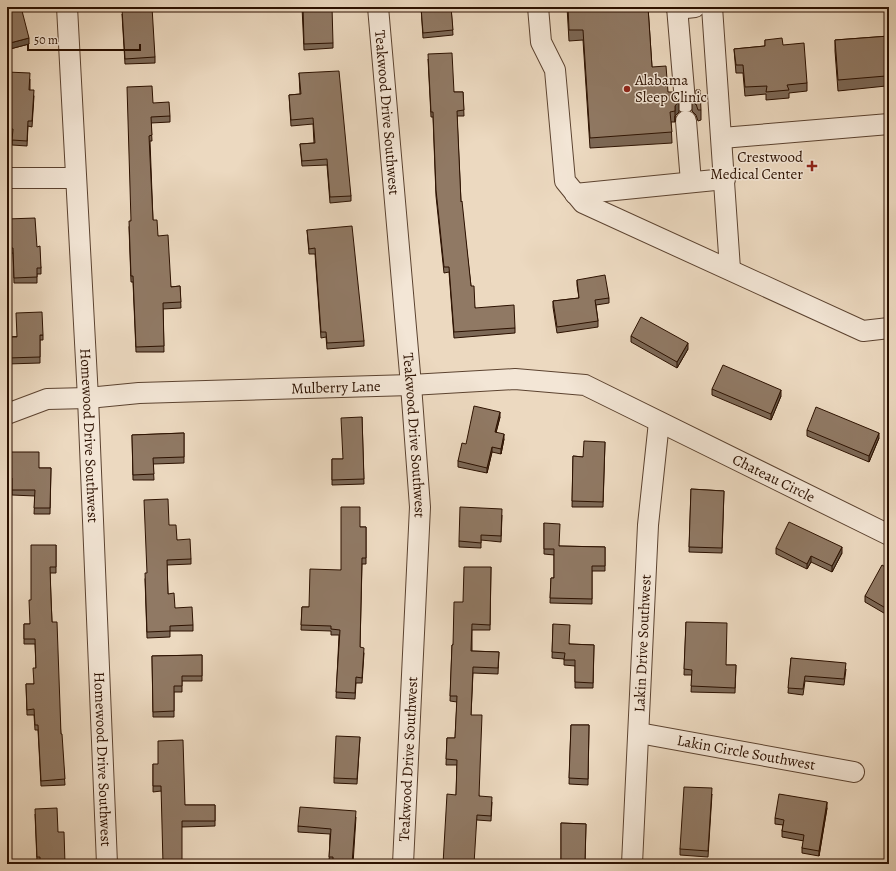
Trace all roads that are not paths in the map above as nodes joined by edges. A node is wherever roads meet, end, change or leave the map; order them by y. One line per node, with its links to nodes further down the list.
1 (67, 7): 9 (street, Homewood Drive Southwest)
2 (378, 7): 15 (street, Teakwood Drive Southwest)
3 (538, 7): 12 (street)
4 (712, 7): 7 (street)
5 (683, 8): 11 (street)
6 (889, 124): 7 (street)
7 (722, 138): 10 (street)
8 (7, 178): 9 (street)
9 (76, 178): 16 (street, Homewood Drive Southwest)
10 (725, 179): 11 (street); 13 (street)
11 (691, 182): 12 (street)
12 (575, 194): 13 (street)
13 (730, 269): 14 (street)
14 (889, 328)
15 (411, 385): 16 (street, Mulberry Lane); 18 (street, Mulberry Lane); 23 (street, Teakwood Drive Southwest)
16 (88, 398): 17 (street, Mulberry Lane); 22 (street, Homewood Drive Southwest)
17 (7, 414)
18 (659, 422): 19 (street, Chateau Circle); 20 (street, Lakin Drive Southwest)
19 (889, 535)
20 (639, 732): 21 (street, Lakin Circle Southwest); 24 (street, Lakin Drive Southwest)
21 (854, 772)
22 (107, 864)
23 (403, 864)
24 (632, 864)

